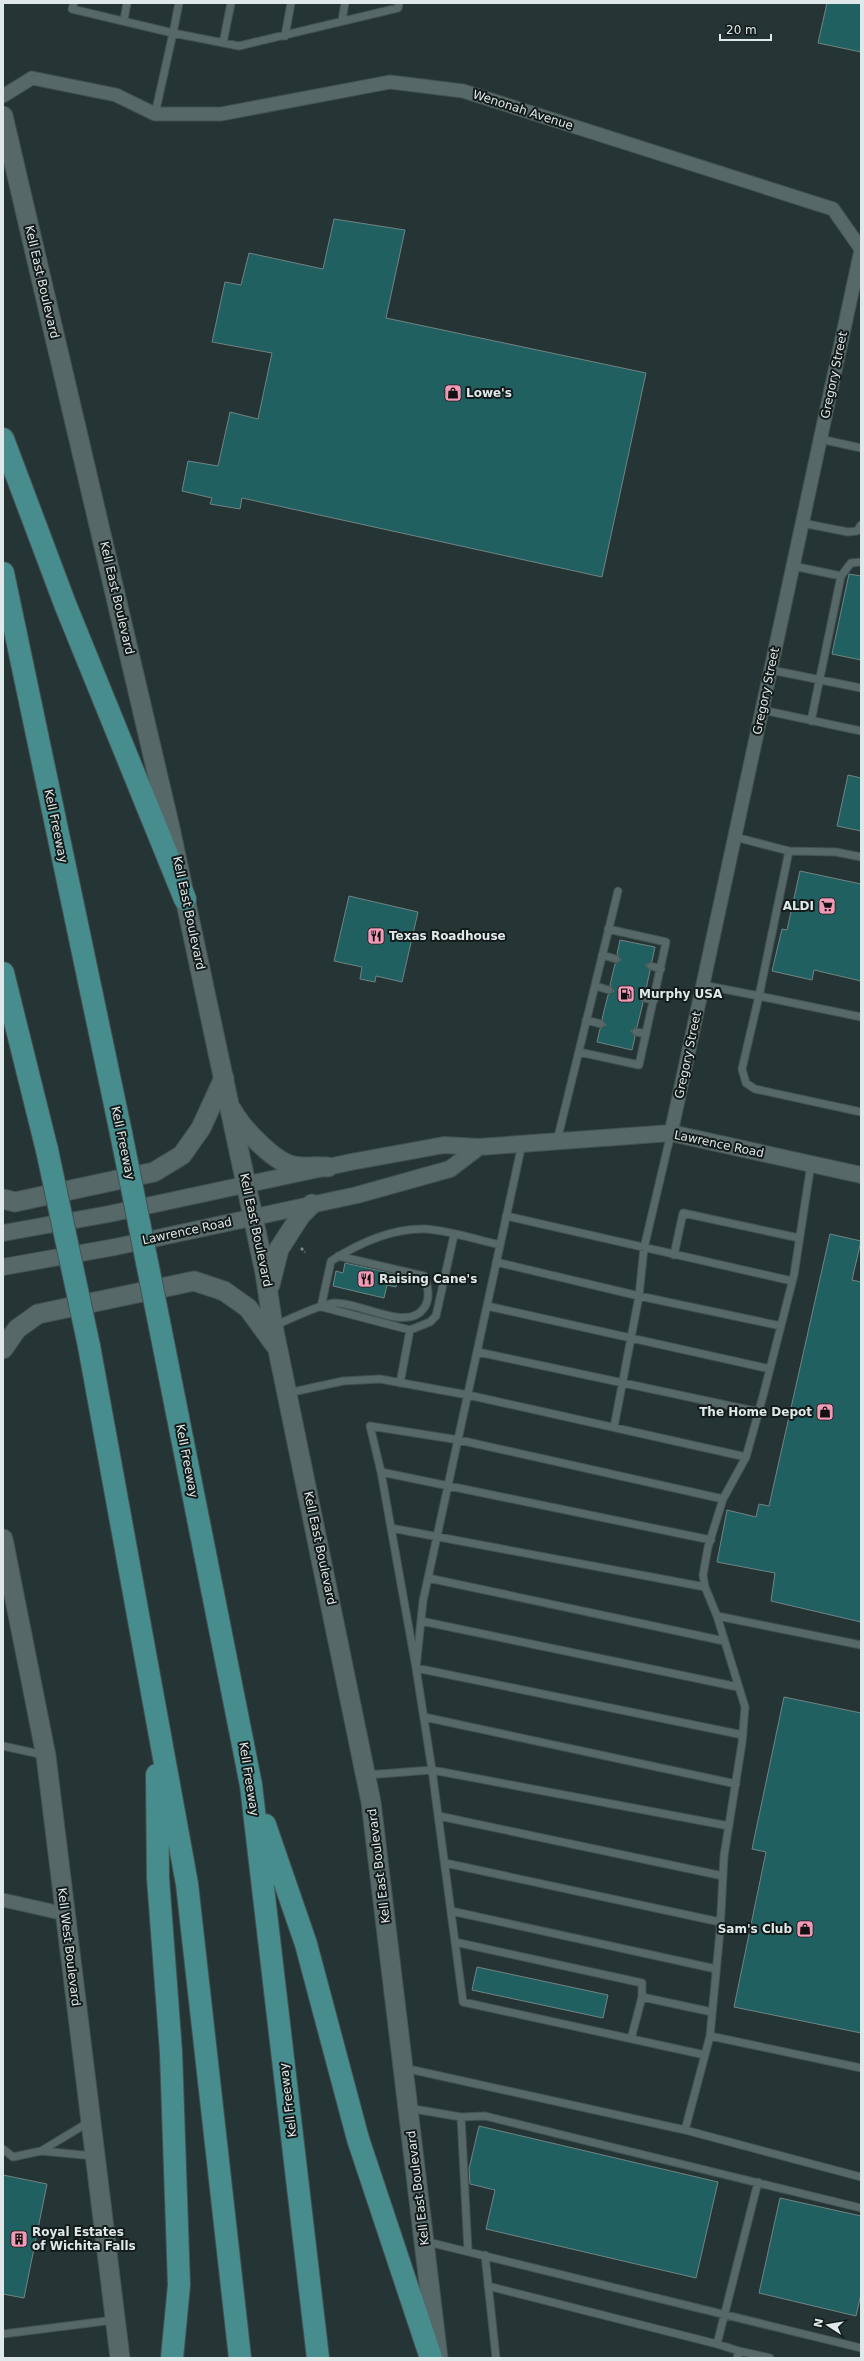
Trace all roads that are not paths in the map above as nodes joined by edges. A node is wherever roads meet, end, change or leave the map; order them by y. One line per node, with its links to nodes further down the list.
1 (74, 3): 8 (lane)
2 (127, 3): 8 (lane)
3 (179, 3): 10 (lane)
4 (231, 3): 12 (lane)
5 (291, 3): 11 (lane)
6 (345, 3): 9 (lane)
7 (399, 3): 9 (lane)
8 (124, 20): 10 (lane)
9 (342, 20): 11 (lane)
10 (173, 33): 12 (lane); 14 (lane)
11 (285, 36): 12 (lane)
12 (223, 43)
13 (3, 96): 14 (street)
14 (155, 114): 16 (street, Wenonah Avenue)
15 (3, 116): 36 (main road, Kell East Boulevard)
16 (861, 250): 18 (street, Gregory Street)
17 (3, 439): 36 (highway)
18 (820, 439): 19 (lane); 20 (street, Gregory Street)
19 (861, 448)
20 (802, 523): 21 (lane); 23 (street, Gregory Street)
21 (861, 525)
22 (861, 562): 25 (lane)
23 (793, 566): 25 (lane); 26 (street, Gregory Street)
24 (3, 572): 124 (highway, Kell Freeway, bridge)
25 (841, 576): 27 (lane)
26 (771, 670): 27 (lane); 29 (street, Gregory Street)
27 (820, 680): 28 (lane); 30 (lane)
28 (861, 688)
29 (762, 710): 30 (lane); 32 (street, Gregory Street)
30 (811, 720): 31 (lane)
31 (861, 731)
32 (735, 837): 33 (lane); 43 (street, Gregory Street)
33 (789, 851): 34 (lane); 46 (lane)
34 (861, 857)
35 (618, 891): 37 (lane)
36 (186, 899): 55 (main road, Kell East Boulevard)
37 (608, 929): 38 (lane); 41 (lane)
38 (602, 955): 39 (lane); 44 (lane)
39 (616, 959)
40 (651, 966): 41 (lane)
41 (661, 968): 48 (lane)
42 (3, 973): 116 (highway, bridge)
43 (703, 985): 46 (lane); 58 (street, Gregory Street)
44 (595, 986): 45 (lane); 50 (lane)
45 (609, 990)
46 (759, 996): 49 (lane); 57 (lane)
47 (644, 998): 48 (lane)
48 (654, 1000): 53 (lane)
49 (861, 1017)
50 (586, 1020): 51 (lane); 54 (lane)
51 (602, 1024)
52 (636, 1032): 53 (lane)
53 (646, 1034): 54 (lane)
54 (579, 1052): 59 (lane)
55 (224, 1078): 56 (main road, Kell East Boulevard); 66 (main road)
56 (230, 1106): 63 (main road); 65 (main road, Kell East Boulevard)
57 (861, 1112)
58 (671, 1133): 59 (street, Lawrence Road); 62 (street, Lawrence Road); 74 (lane)
59 (557, 1141): 60 (street, Lawrence Road)
60 (522, 1144): 61 (street, Lawrence Road); 68 (lane)
61 (479, 1147): 63 (street, Lawrence Road); 67 (street, Lawrence Road)
62 (811, 1164): 64 (street, Lawrence Road); 72 (lane)
63 (328, 1167): 65 (street, Lawrence Road)
64 (861, 1175)
65 (246, 1184): 69 (main road, Kell East Boulevard); 70 (street, Lawrence Road)
66 (3, 1199)
67 (312, 1204): 69 (street, Lawrence Road); 80 (main road)
68 (506, 1216): 73 (lane); 74 (lane)
69 (253, 1217): 78 (street, Lawrence Road); 80 (main road, Kell East Boulevard)
70 (3, 1233)
71 (454, 1235): 73 (lane); 76 (lane); 86 (lane)
72 (799, 1238): 75 (lane); 79 (lane)
73 (500, 1245): 77 (lane)
74 (644, 1248): 75 (lane); 81 (lane)
75 (674, 1255): 79 (lane)
76 (338, 1256): 83 (lane); 83 (lane)
77 (496, 1262): 81 (lane); 82 (lane)
78 (3, 1267)
79 (792, 1281): 85 (lane)
80 (268, 1292): 84 (main road, Kell East Boulevard)
81 (639, 1296): 85 (lane); 87 (lane)
82 (487, 1306): 87 (lane); 90 (lane)
83 (321, 1307): 84 (lane); 86 (lane)
84 (273, 1326): 89 (main road, Kell East Boulevard)
85 (781, 1326): 91 (lane)
86 (410, 1330): 93 (lane)
87 (631, 1338): 91 (lane); 92 (lane)
88 (3, 1349): 89 (main road)
89 (278, 1350): 94 (main road, Kell East Boulevard)
90 (478, 1352): 92 (lane); 95 (lane)
91 (770, 1369): 96 (lane)
92 (623, 1382): 96 (lane); 97 (lane)
93 (400, 1383): 94 (lane); 95 (lane)
94 (288, 1394): 122 (main road, Kell East Boulevard)
95 (468, 1395): 97 (lane); 98 (lane)
96 (759, 1412): 99 (lane)
97 (614, 1427): 99 (lane)
98 (459, 1440): 100 (lane); 101 (lane); 102 (lane)
99 (746, 1457): 102 (lane)
100 (380, 1472): 101 (lane); 103 (lane)
101 (448, 1487): 104 (lane); 106 (lane)
102 (723, 1499): 106 (lane)
103 (391, 1528): 104 (lane); 114 (lane)
104 (438, 1536): 107 (lane); 108 (lane)
105 (3, 1539): 109 (main road, Kell West Boulevard)
106 (710, 1540): 108 (lane)
107 (428, 1578): 111 (lane); 112 (lane)
108 (705, 1587): 110 (lane)
109 (9, 1596): 120 (main road, Kell West Boulevard)
110 (717, 1616): 112 (lane); 113 (lane)
111 (421, 1621): 114 (lane); 115 (lane)
112 (724, 1641): 115 (lane)
113 (861, 1645)
114 (416, 1668): 117 (lane); 118 (lane)
115 (738, 1687): 118 (lane)
116 (156, 1714): 163 (highway); 164 (highway)
117 (424, 1717): 121 (lane); 123 (lane)
118 (743, 1735): 123 (lane)
119 (3, 1746): 120 (lane)
120 (46, 1756): 131 (main road, Kell West Boulevard)
121 (432, 1770): 122 (lane); 125 (lane); 126 (lane)
122 (366, 1775): 140 (main road, Kell East Boulevard)
123 (736, 1784): 126 (lane)
124 (251, 1785): 165 (highway, Kell Freeway); 166 (highway)
125 (439, 1816): 127 (lane); 128 (lane)
126 (729, 1826): 128 (lane)
127 (445, 1863): 130 (lane); 132 (lane)
128 (723, 1876): 132 (lane)
129 (3, 1900): 131 (street)
130 (451, 1911): 133 (lane); 134 (lane)
131 (65, 1914): 144 (main road, Kell West Boulevard)
132 (720, 1922): 134 (lane)
133 (455, 1942): 135 (lane); 138 (lane)
134 (716, 1969): 136 (lane)
135 (642, 1997): 136 (lane); 138 (lane)
136 (712, 2012): 137 (lane)
137 (710, 2036): 139 (lane); 141 (lane)
138 (631, 2039): 139 (lane)
139 (705, 2055): 145 (lane)
140 (404, 2067): 142 (main road, Kell East Boulevard); 145 (lane)
141 (861, 2068)
142 (408, 2108): 143 (lane); 152 (main road, Kell East Boulevard)
143 (461, 2117): 150 (lane); 153 (lane)
144 (91, 2121): 147 (lane); 148 (main road, Kell West Boulevard)
145 (685, 2130): 149 (lane)
146 (3, 2149): 147 (lane)
147 (41, 2151): 148 (lane)
148 (96, 2157): 157 (main road, Kell West Boulevard)
149 (861, 2177)
150 (758, 2182): 151 (lane); 156 (lane)
151 (861, 2208)
152 (424, 2241): 153 (lane); 167 (main road, Kell East Boulevard)
153 (468, 2251): 154 (lane)
154 (485, 2255): 155 (lane); 156 (lane)
155 (488, 2286): 159 (lane); 168 (lane)
156 (726, 2314): 159 (lane); 160 (lane)
157 (116, 2320): 158 (lane); 162 (main road, Kell West Boulevard)
158 (3, 2334)
159 (717, 2344): 161 (lane)
160 (861, 2348)
161 (738, 2354): 169 (lane)
162 (120, 2358)
163 (172, 2358)
164 (240, 2358)
165 (318, 2358)
166 (431, 2358)
167 (438, 2358)
168 (496, 2358)
169 (770, 2358)

